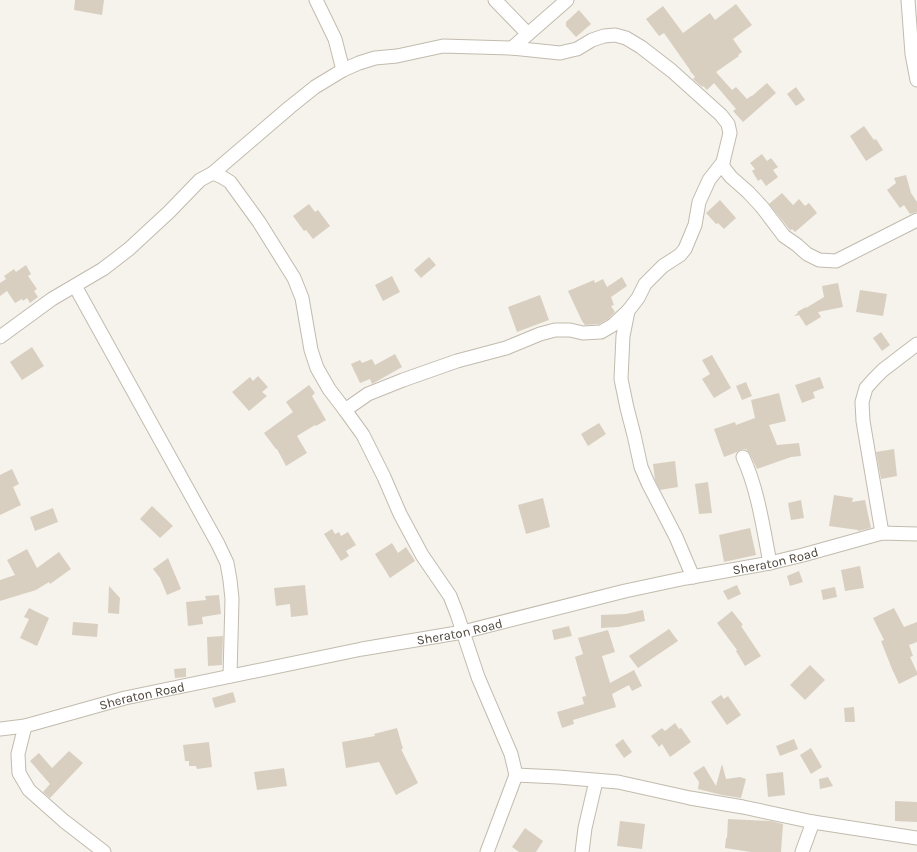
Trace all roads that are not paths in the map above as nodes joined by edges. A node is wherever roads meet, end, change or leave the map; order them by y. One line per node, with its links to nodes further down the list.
1 (316, 0): 7 (street)
2 (495, 0): 5 (street)
3 (567, 0): 5 (street)
4 (908, 0): 8 (street)
5 (528, 34): 6 (street)
6 (512, 48): 7 (street); 9 (street)
7 (343, 70): 10 (street)
8 (917, 80)
9 (722, 162): 11 (street); 13 (street)
10 (213, 173): 12 (street); 16 (street)
11 (917, 220)
12 (74, 286): 14 (street); 23 (street)
13 (628, 311): 16 (street); 21 (street)
14 (0, 337)
15 (917, 344): 18 (street)
16 (345, 410): 22 (street)
17 (743, 457): 20 (street)
18 (882, 533): 19 (street, Sheraton Road); 20 (street, Sheraton Road)
19 (917, 534)
20 (770, 562): 21 (street, Sheraton Road)
21 (693, 577): 22 (street, Sheraton Road)
22 (464, 632): 23 (street, Sheraton Road); 26 (street)
23 (230, 676): 24 (street, Sheraton Road)
24 (25, 726): 25 (street, Sheraton Road); 30 (street)
25 (1, 727)
26 (516, 775): 27 (street); 31 (street)
27 (596, 780): 28 (street); 32 (street)
28 (813, 822): 29 (street); 33 (street)
29 (917, 838)
30 (104, 852)
31 (487, 852)
32 (582, 852)
33 (802, 852)

